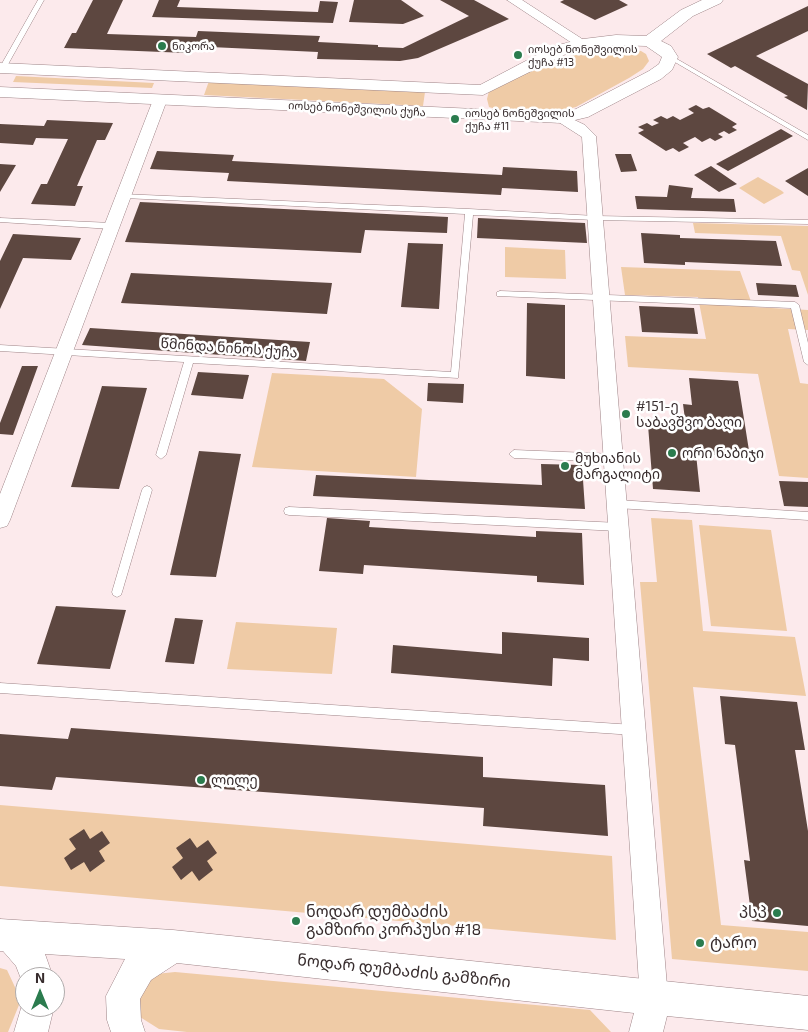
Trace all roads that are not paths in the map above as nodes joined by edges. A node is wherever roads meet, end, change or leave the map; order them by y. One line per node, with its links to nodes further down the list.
1 (41, 0): 7 (lane)
2 (513, 0): 5 (street)
3 (715, 0): 4 (street)
4 (650, 41): 5 (street); 6 (street)
5 (584, 44): 10 (street)
6 (670, 57): 15 (street, იოსებ ნონეშვილის ქუჩა); 16 (lane)
7 (1, 70): 8 (street, იოსებ ნონეშვილის ქუჩა)
8 (184, 76): 9 (street, იოსებ ნონეშვილის ქუჩა); 12 (street)
9 (442, 88): 10 (street, იოსებ ნონეშვილის ქუჩა); 13 (street)
10 (483, 90): 14 (street)
11 (0, 92): 12 (street, იოსებ ნონეშვილის ქუჩა)
12 (168, 100): 13 (street, იოსებ ნონეშვილის ქუჩა); 17 (street)
13 (440, 113): 14 (street, იოსებ ნონეშვილის ქუჩა)
14 (492, 115): 15 (street, იოსებ ნონეშვილის ქუჩა)
15 (562, 118): 19 (street)
16 (808, 138)
17 (124, 196): 18 (lane); 22 (street)
18 (469, 211): 19 (lane); 28 (lane, წმინდა ნინოს ქუჩა)
19 (596, 218): 21 (lane); 24 (street)
20 (0, 220): 22 (lane)
21 (808, 222)
22 (112, 226): 27 (street)
23 (500, 294): 24 (lane)
24 (602, 298): 25 (lane); 32 (street)
25 (806, 341): 29 (lane)
26 (0, 348): 27 (lane, წმინდა ნინოს ქუჩა)
27 (64, 352): 28 (lane, წმინდა ნინოს ქუჩა); 37 (street)
28 (189, 360): 31 (lane)
29 (808, 362)
30 (514, 454): 32 (lane)
31 (161, 456)
32 (614, 458): 34 (street)
33 (147, 490): 39 (lane)
34 (617, 504): 36 (lane); 38 (street)
35 (288, 511): 38 (lane)
36 (808, 516)
37 (0, 520)
38 (619, 527): 41 (street)
39 (118, 592)
40 (0, 688): 41 (lane)
41 (634, 730): 45 (street)
42 (5, 935): 43 (street, ნოდარ დუმბაძის გამზირი); 44 (street)
43 (173, 946): 45 (street, ნოდარ დუმბაძის გამზირი); 49 (street)
44 (33, 967)
45 (654, 998): 46 (street, ნოდარ დუმბაძის გამზირი); 50 (street)
46 (808, 1013)
47 (35, 1017): 48 (street)
48 (31, 1032)
49 (128, 1032)
50 (646, 1032)

